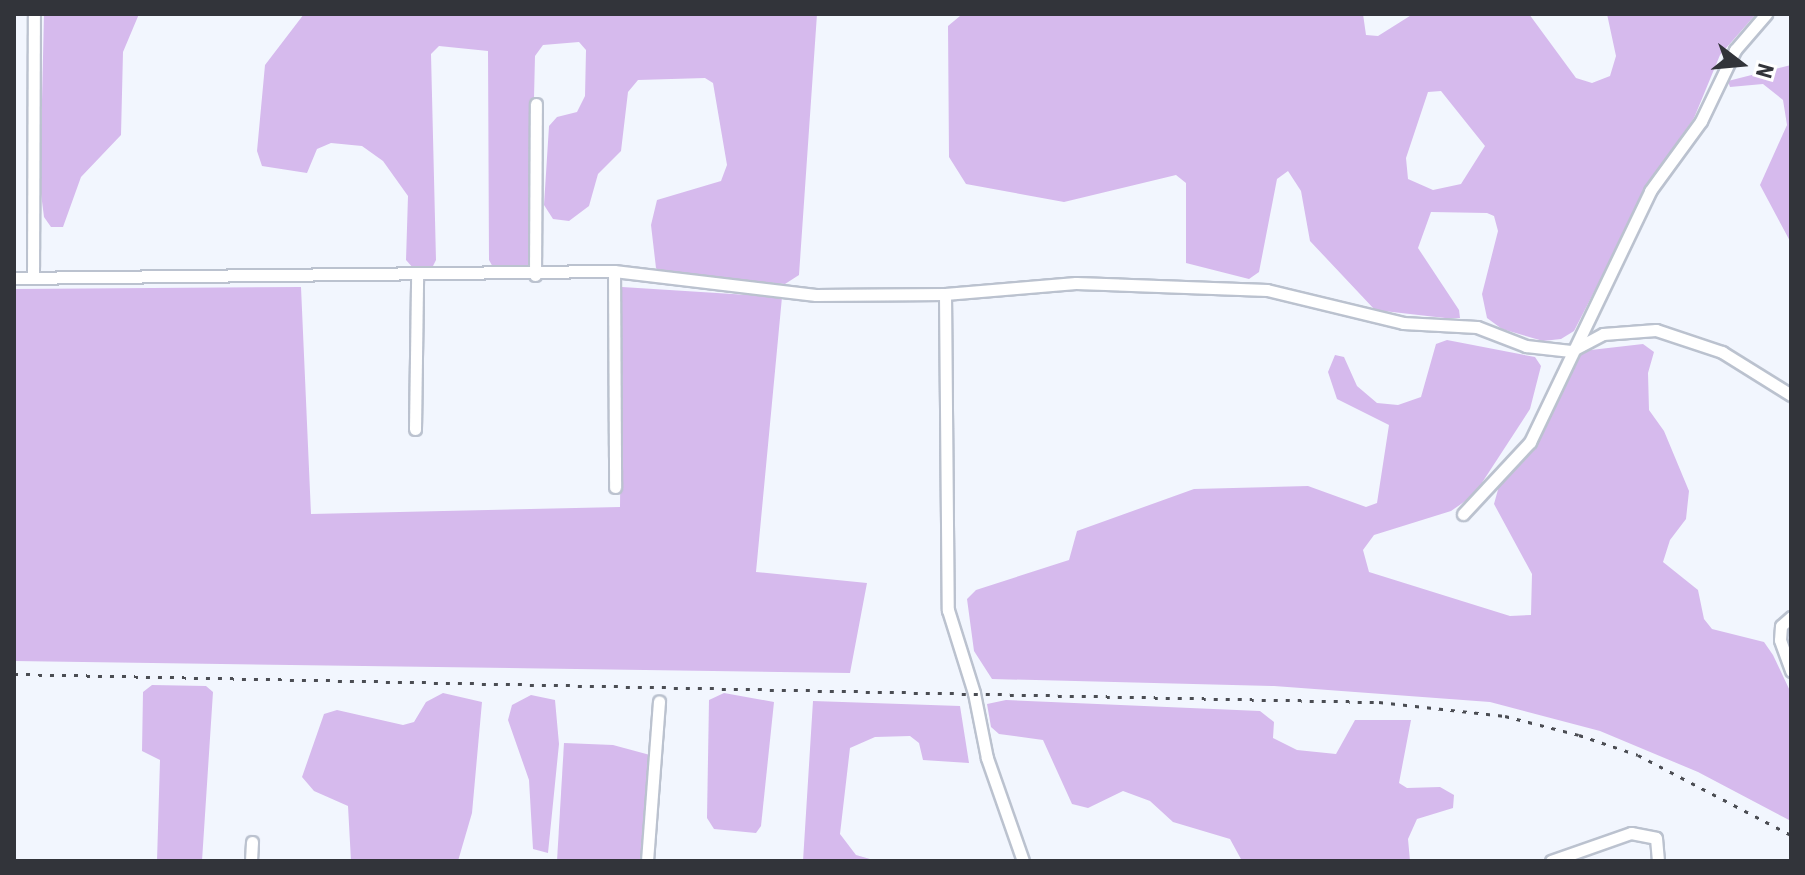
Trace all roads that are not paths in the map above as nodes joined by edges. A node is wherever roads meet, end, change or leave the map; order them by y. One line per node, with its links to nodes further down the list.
1 (34, 14): 8 (street)
2 (1766, 14): 10 (street)
3 (536, 104): 5 (street)
4 (614, 271): 5 (street); 9 (street); 13 (street)
5 (535, 275): 6 (street)
6 (417, 277): 8 (street); 12 (street)
7 (14, 278): 8 (street)
8 (33, 278)
9 (945, 294): 10 (street); 21 (street)
10 (1571, 351): 11 (street); 14 (street)
11 (1791, 395)
12 (415, 429)
13 (615, 487)
14 (1463, 514)
15 (1791, 617): 16 (street)
16 (1791, 671)
17 (659, 701): 20 (street)
18 (252, 842): 19 (street)
19 (251, 861)
20 (647, 861)
21 (1023, 861)
22 (1551, 861): 23 (street)
23 (1658, 861)

